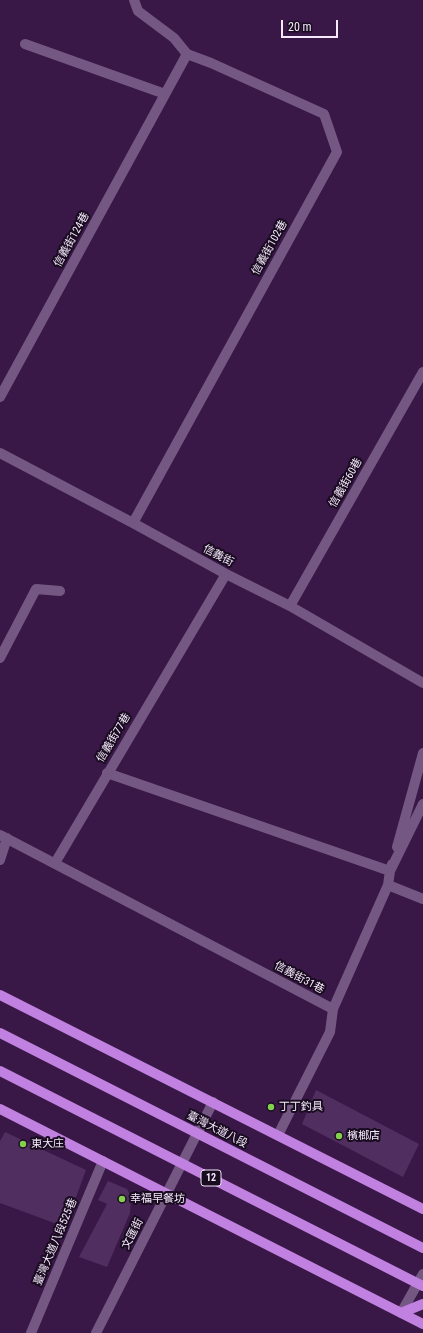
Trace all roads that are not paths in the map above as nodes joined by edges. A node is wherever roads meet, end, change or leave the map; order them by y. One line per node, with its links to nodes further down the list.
1 (134, 0): 3 (street)
2 (25, 44): 4 (street)
3 (187, 54): 4 (street, 信義街124巷); 8 (street, 信義街102巷)
4 (165, 94): 6 (street, 信義街124巷)
5 (423, 372): 11 (street, 信義街60巷)
6 (0, 397)
7 (0, 453): 8 (street, 信義街)
8 (133, 523): 9 (street, 信義街)
9 (226, 574): 11 (street, 信義街); 15 (street, 信義街77巷)
10 (60, 591): 12 (street)
11 (290, 606): 13 (street, 信義街)
12 (0, 658)
13 (423, 683)
14 (423, 753): 20 (street)
15 (107, 773): 19 (street, 信義街77巷); 20 (street)
16 (423, 804): 20 (street, 信義街31巷)
17 (4, 836): 18 (street); 19 (street)
18 (0, 860)
19 (55, 863): 24 (street, 信義街31巷)
20 (390, 871): 21 (street, 信義街31巷)
21 (388, 886): 22 (street); 24 (street, 信義街31巷)
22 (423, 899)
23 (0, 995): 27 (main road, 臺灣大道八段)
24 (333, 1009): 30 (street)
25 (0, 1033): 29 (main road, 臺灣大道八段)
26 (0, 1071): 32 (main road, 12)
27 (213, 1102): 29 (street, 文匯街); 30 (main road, 臺灣大道八段)
28 (0, 1109): 31 (main road)
29 (198, 1134): 32 (street, 文匯街); 35 (main road, 臺灣大道八段)
30 (278, 1135): 34 (main road, 臺灣大道八段)
31 (103, 1161): 33 (main road); 40 (street, 臺灣大道八段525巷)
32 (182, 1164): 33 (street, 文匯街); 36 (main road, 12)
33 (167, 1194): 38 (main road); 41 (street, 文匯街)
34 (423, 1209)
35 (423, 1248)
36 (421, 1281): 38 (street)
37 (423, 1304): 38 (main road)
38 (401, 1313): 39 (main road)
39 (423, 1324)
40 (31, 1333)
41 (96, 1333)

